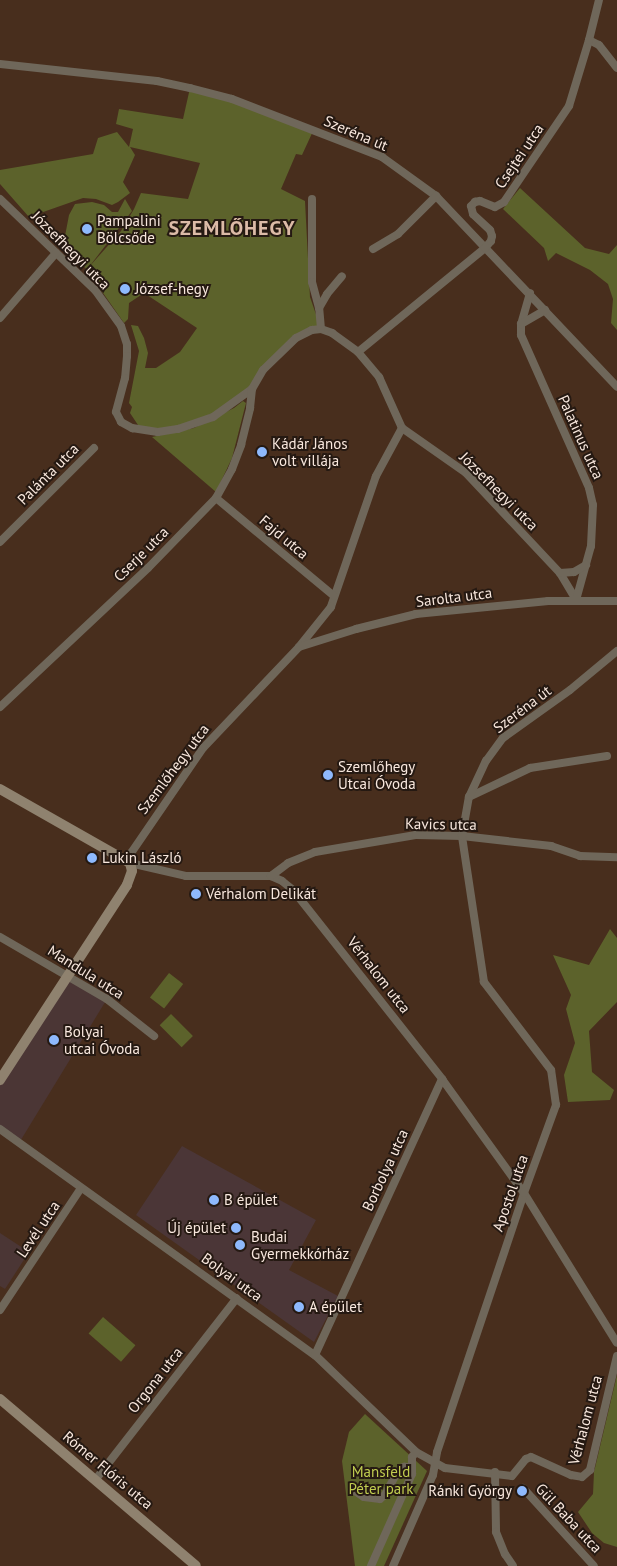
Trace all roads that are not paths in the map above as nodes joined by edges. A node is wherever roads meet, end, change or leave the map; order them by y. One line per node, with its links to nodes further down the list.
1 (598, 0): 2 (street, Csejtei utca)
2 (590, 40): 4 (street); 8 (street, Csejtei utca)
3 (0, 64): 5 (street, Szeréna út)
4 (617, 68)
5 (436, 196): 8 (street, Szeréna út); 9 (street)
6 (312, 199): 13 (street)
7 (1, 203): 10 (street, Józsefhegyi utca)
8 (485, 248): 12 (street, Szeréna út); 18 (street)
9 (373, 249)
10 (56, 253): 15 (street); 20 (street, Józsefhegyi utca)
11 (342, 276): 13 (street)
12 (530, 294): 14 (street, Szeréna út); 16 (street)
13 (319, 308): 17 (street)
14 (545, 310): 16 (street); 19 (street, Szeréna út)
15 (0, 318)
16 (521, 324): 25 (street, Palatinus utca)
17 (321, 329): 18 (street); 20 (street, Józsefhegyi utca)
18 (358, 352): 21 (street)
19 (617, 387)
20 (252, 389): 23 (street, Cserje utca)
21 (402, 428): 26 (street, Józsefhegyi utca); 27 (street, Szemlőhegy utca)
22 (94, 448): 24 (street, Palánta utca)
23 (216, 498): 27 (street, Fajd utca); 32 (street, Cserje utca)
24 (0, 542)
25 (586, 565): 26 (street); 28 (street, Palatinus utca)
26 (560, 573): 28 (street, Józsefhegyi utca)
27 (334, 596): 30 (street, Szemlőhegy utca)
28 (576, 600): 29 (street, Sarolta utca); 30 (street, Sarolta utca)
29 (617, 601)
30 (299, 647): 38 (street, Szemlőhegy utca)
31 (617, 652): 35 (street, Szeréna út)
32 (0, 707)
33 (607, 756): 35 (street)
34 (0, 788): 38 (street)
35 (469, 797): 36 (street, Szeréna út)
36 (462, 836): 37 (street, Kavics utca); 39 (street, Kavics utca); 47 (street, Apostol utca)
37 (617, 857)
38 (130, 863): 39 (street); 41 (street, Szemlőhegy utca)
39 (271, 876): 43 (street, Vérhalom utca)
40 (0, 937): 41 (street, Mandula utca)
41 (67, 975): 42 (street, Mandula utca); 44 (street, Szemlőhegy utca)
42 (154, 1036)
43 (442, 1079): 47 (street, Vérhalom utca); 51 (street, Borbolya utca)
44 (0, 1080)
45 (0, 1129): 46 (street, Bolyai utca)
46 (82, 1188): 48 (street, Bolyai utca); 49 (street, Levél utca)
47 (524, 1193): 50 (street, Vérhalom utca); 55 (street, Apostol utca)
48 (237, 1298): 51 (street, Bolyai utca); 58 (street, Orgona utca)
49 (0, 1310)
50 (617, 1343)
51 (315, 1354): 54 (street, Bolyai utca)
52 (617, 1356): 57 (street, Vérhalom utca)
53 (0, 1399): 58 (street, Rómer Flóris utca)
54 (416, 1452): 55 (street, Bolyai utca); 56 (street)
55 (434, 1462): 57 (street, Vérhalom utca); 63 (street, Apostol utca)
56 (411, 1467): 60 (street); 62 (street)
57 (495, 1472): 64 (street)
58 (96, 1479): 61 (street, Rómer Flóris utca)
59 (523, 1488): 65 (street, Gül Baba utca)
60 (352, 1489)
61 (196, 1566)
62 (371, 1566)
63 (393, 1566)
64 (513, 1566)
65 (594, 1566)

